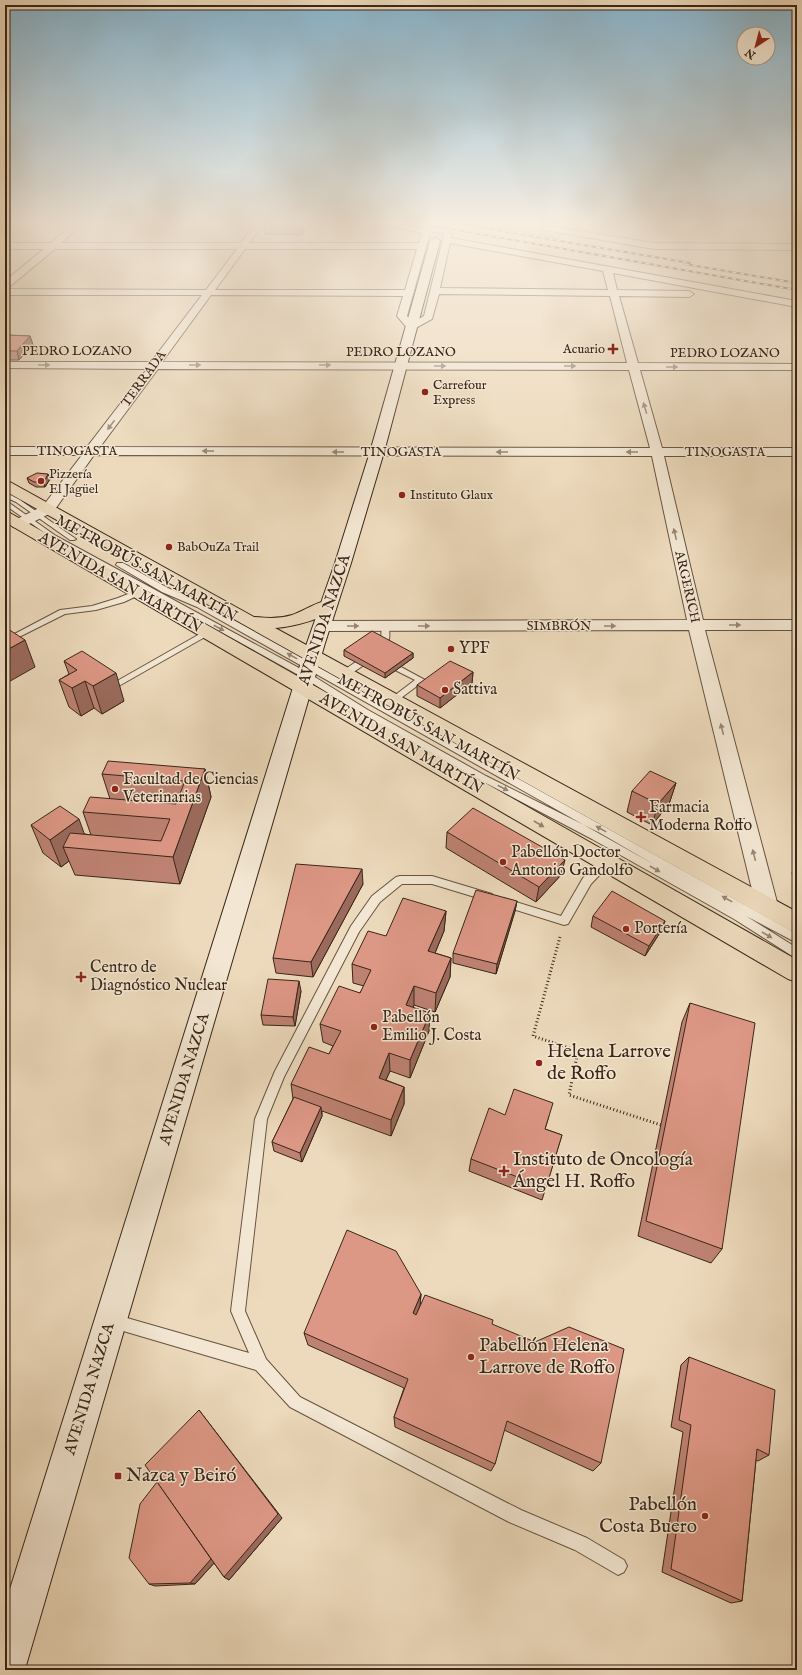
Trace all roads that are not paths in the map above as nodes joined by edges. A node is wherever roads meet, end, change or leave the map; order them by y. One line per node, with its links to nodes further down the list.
1 (201, 301): 10 (street, TERRADA)
2 (406, 301): 8 (street)
3 (419, 301): 8 (main road, AVENIDA NAZCA)
4 (433, 301): 8 (street)
5 (615, 301): 12 (street, ARGERICH)
6 (782, 301): 7 (street)
7 (797, 304)
8 (412, 327): 11 (main road, AVENIDA NAZCA)
9 (5, 365): 10 (street, PEDRO LOZANO, one-way to 10)
10 (156, 365): 11 (street, PEDRO LOZANO, one-way to 11); 15 (street, TERRADA, one-way to 15)
11 (401, 366): 12 (street, PEDRO LOZANO, one-way to 12); 16 (main road, AVENIDA NAZCA)
12 (633, 366): 13 (street, PEDRO LOZANO, one-way to 13); 17 (street, ARGERICH, one-way to 12)
13 (797, 367)
14 (5, 451): 15 (street, TINOGASTA)
15 (91, 451): 16 (street, TINOGASTA, one-way to 15); 22 (street, TERRADA)
16 (377, 452): 17 (street, TINOGASTA, one-way to 16); 24 (main road, AVENIDA NAZCA)
17 (657, 452): 18 (street, TINOGASTA); 26 (street, ARGERICH, one-way to 17)
18 (797, 452)
19 (5, 485): 22 (main road, AVENIDA SAN MARTÍN)
20 (5, 494): 22 (lane, METROBÚS SAN MARTÍN)
21 (5, 502): 22 (lane, METROBÚS SAN MARTÍN)
22 (27, 516): 23 (main road, AVENIDA SAN MARTÍN); 25 (main road, AVENIDA SAN MARTÍN); 33 (lane, METROBÚS SAN MARTÍN)
23 (138, 592): 30 (main road, AVENIDA SAN MARTÍN); 31 (lane)
24 (329, 605): 25 (main road); 28 (main road, AVENIDA NAZCA)
25 (249, 621): 33 (main road, AVENIDA SAN MARTÍN, one-way to 25)
26 (696, 625): 27 (street, SIMBRÓN, one-way to 27); 29 (street, SIMBRÓN, one-way to 26); 38 (street, ARGERICH, one-way to 26)
27 (797, 625)
28 (322, 626): 29 (street, SIMBRÓN, one-way to 29); 33 (main road, AVENIDA NAZCA)
29 (386, 626): 32 (lane)
30 (208, 633): 33 (main road, AVENIDA SAN MARTÍN); 35 (lane)
31 (5, 642)
32 (372, 654): 34 (lane); 36 (lane)
33 (308, 672): 34 (main road, AVENIDA SAN MARTÍN); 37 (main road, AVENIDA SAN MARTÍN, one-way to 37); 40 (lane, METROBÚS SAN MARTÍN, one-way to 33); 41 (lane, METROBÚS SAN MARTÍN, one-way to 41); 43 (main road, AVENIDA NAZCA)
34 (344, 674): 36 (main road, AVENIDA SAN MARTÍN)
35 (106, 689)
36 (393, 701): 38 (main road, AVENIDA SAN MARTÍN)
37 (605, 862): 42 (main road, AVENIDA SAN MARTÍN); 44 (lane)
38 (767, 906): 39 (main road, AVENIDA SAN MARTÍN)
39 (797, 923)
40 (797, 939)
41 (797, 954)
42 (797, 972)
43 (111, 1320): 44 (lane); 46 (main road, AVENIDA NAZCA)
44 (261, 1364): 45 (lane)
45 (618, 1566)
46 (5, 1670)

